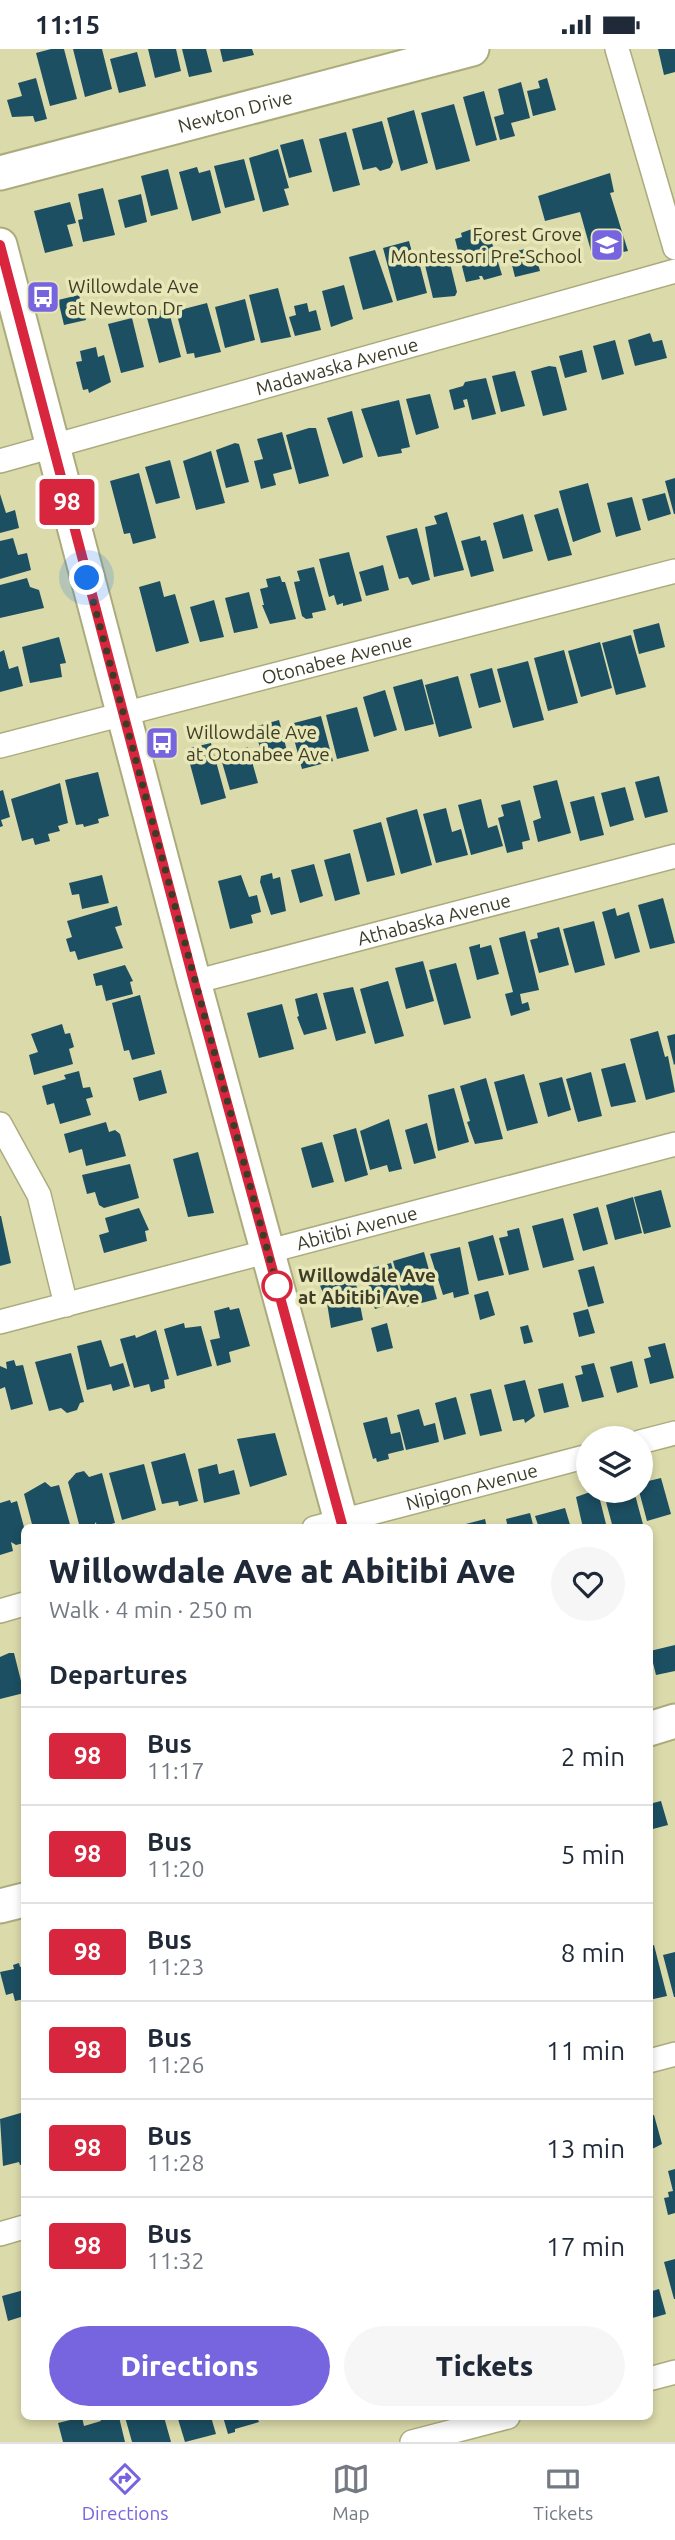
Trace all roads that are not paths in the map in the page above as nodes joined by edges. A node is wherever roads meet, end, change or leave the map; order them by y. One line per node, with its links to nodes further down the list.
1 (472, 49): 3 (street, Newton Drive)
2 (617, 49): 5 (street)
3 (0, 173)
4 (0, 245): 7 (street)
5 (675, 248)
6 (675, 271): 7 (street, Madawaska Avenue)
7 (52, 447): 8 (street, Madawaska Avenue); 10 (street)
8 (0, 461)
9 (675, 571): 10 (street, Otonabee Avenue)
10 (123, 713): 11 (street, Otonabee Avenue); 13 (street)
11 (0, 746)
12 (675, 856): 13 (street, Athabaska Avenue)
13 (194, 982): 16 (street)
14 (0, 1124): 17 (street)
15 (675, 1145): 16 (street, Abitibi Avenue)
16 (267, 1252): 17 (street, Abitibi Avenue); 22 (street)
17 (66, 1305): 18 (street, Abitibi Avenue)
18 (0, 1322)
19 (675, 1433): 20 (street)
20 (653, 1439)
21 (576, 1459): 23 (street, Nipigon Avenue)
22 (333, 1524)
23 (337, 1524)
24 (21, 1605): 25 (street)
25 (0, 1611)
26 (675, 1721): 27 (street)
27 (653, 1727)
28 (21, 1900): 29 (street)
29 (0, 1906)
30 (675, 2054): 31 (street)
31 (653, 2060)
32 (21, 2228): 33 (street)
33 (0, 2234)
34 (675, 2372): 35 (street)
35 (653, 2378)
36 (498, 2420): 37 (street)
37 (467, 2429): 38 (street)
38 (412, 2442)

